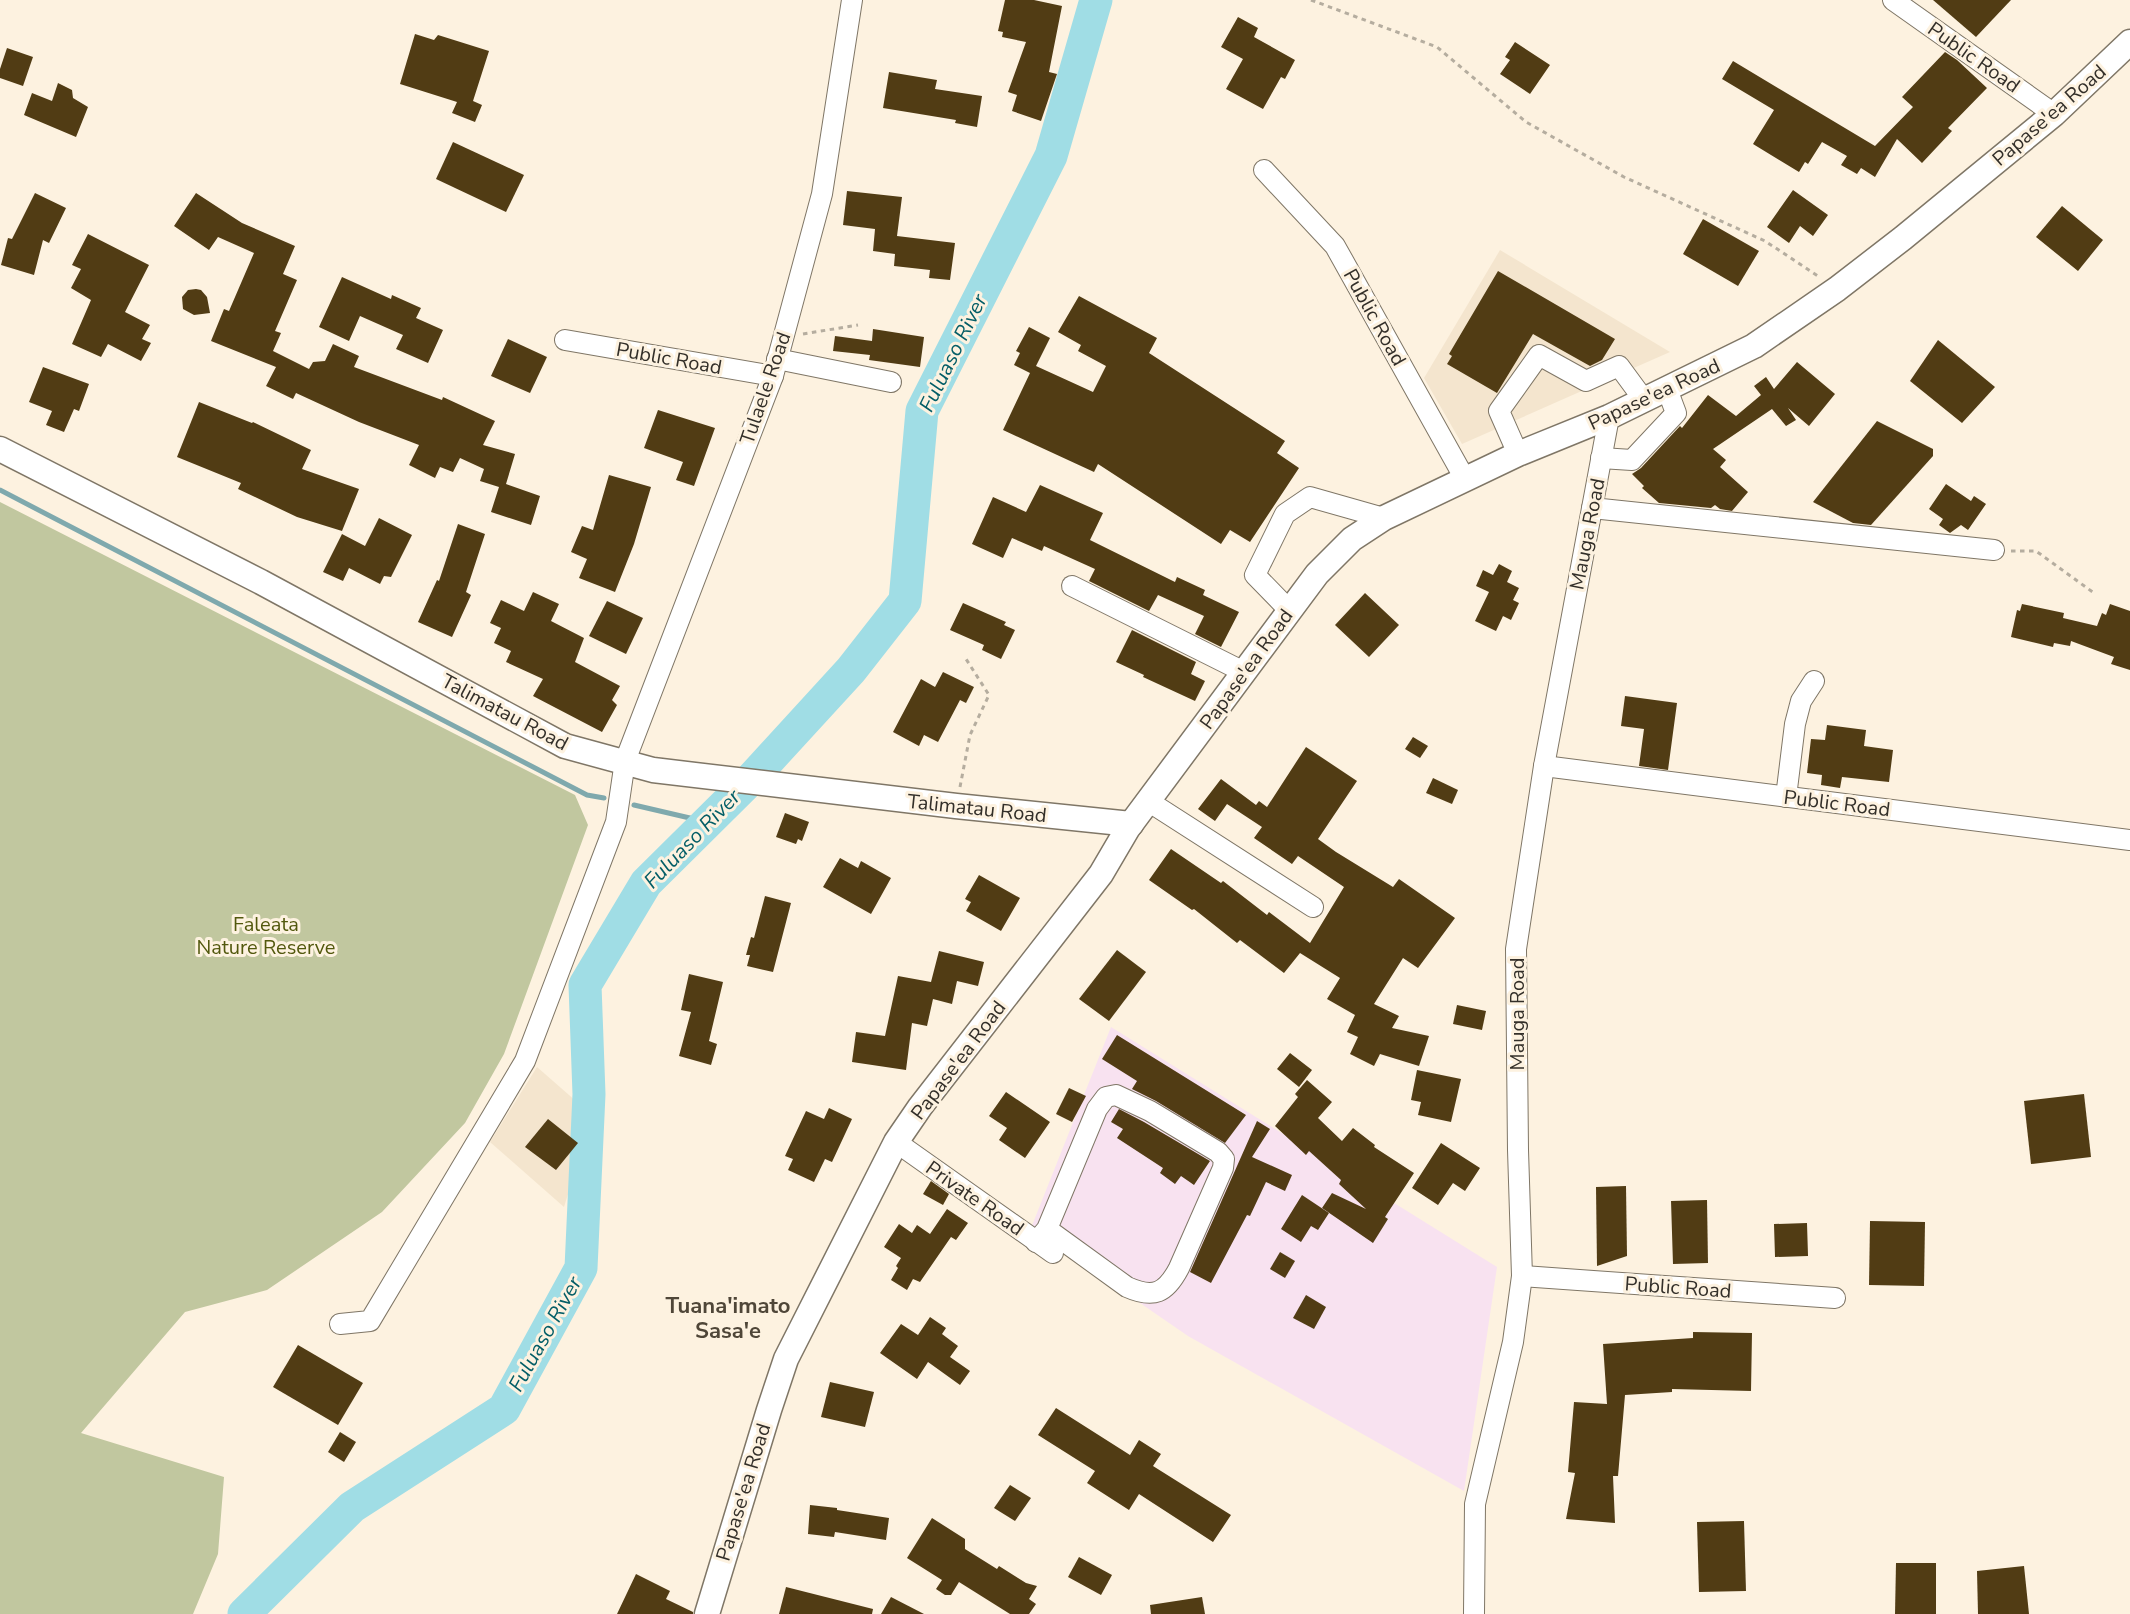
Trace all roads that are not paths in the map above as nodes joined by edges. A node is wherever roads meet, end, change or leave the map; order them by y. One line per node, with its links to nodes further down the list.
1 (852, 0): 7 (street, Tulaele Road)
2 (1893, 0): 4 (street, Public Road)
3 (2130, 42): 4 (main road, Papase'ea Road)
4 (2054, 114): 9 (main road, Papase'ea Road)
5 (1264, 170): 15 (street, Public Road)
6 (565, 340): 7 (street, Public Road)
7 (775, 367): 8 (street, Public Road); 23 (street, Tulaele Road)
8 (891, 382)
9 (1667, 389): 10 (main road, Papase'ea Road); 14 (street)
10 (1644, 400): 11 (main road, Papase'ea Road); 13 (street)
11 (1609, 417): 13 (main road, Papase'ea Road); 14 (street, Mauga Road)
12 (0, 449): 23 (main road, Talimatau Road)
13 (1518, 454): 15 (main road, Papase'ea Road)
14 (1601, 458): 16 (street, Mauga Road)
15 (1465, 479): 17 (main road, Papase'ea Road)
16 (1592, 508): 18 (street); 24 (street, Mauga Road)
17 (1384, 518): 20 (main road, Papase'ea Road); 20 (street)
18 (1994, 550)
19 (1072, 586): 21 (street)
20 (1289, 610): 21 (main road, Papase'ea Road)
21 (1244, 672): 26 (main road, Papase'ea Road)
22 (1814, 681): 25 (street)
23 (625, 761): 27 (main road, Talimatau Road); 35 (street, Tulaele Road)
24 (1544, 766): 25 (street, Public Road); 33 (street, Mauga Road)
25 (1786, 797): 28 (street, Public Road)
26 (1148, 801): 27 (main road, Papase'ea Road); 29 (street)
27 (1131, 824): 30 (main road, Papase'ea Road)
28 (2130, 840)
29 (1313, 907)
30 (896, 1142): 31 (street, Private Road); 36 (main road, Papase'ea Road)
31 (1042, 1236): 31 (street); 32 (street, Private Road)
32 (1053, 1253)
33 (1522, 1276): 34 (street, Public Road); 37 (street, Mauga Road)
34 (1835, 1298)
35 (340, 1324)
36 (706, 1614)
37 (1474, 1614)

